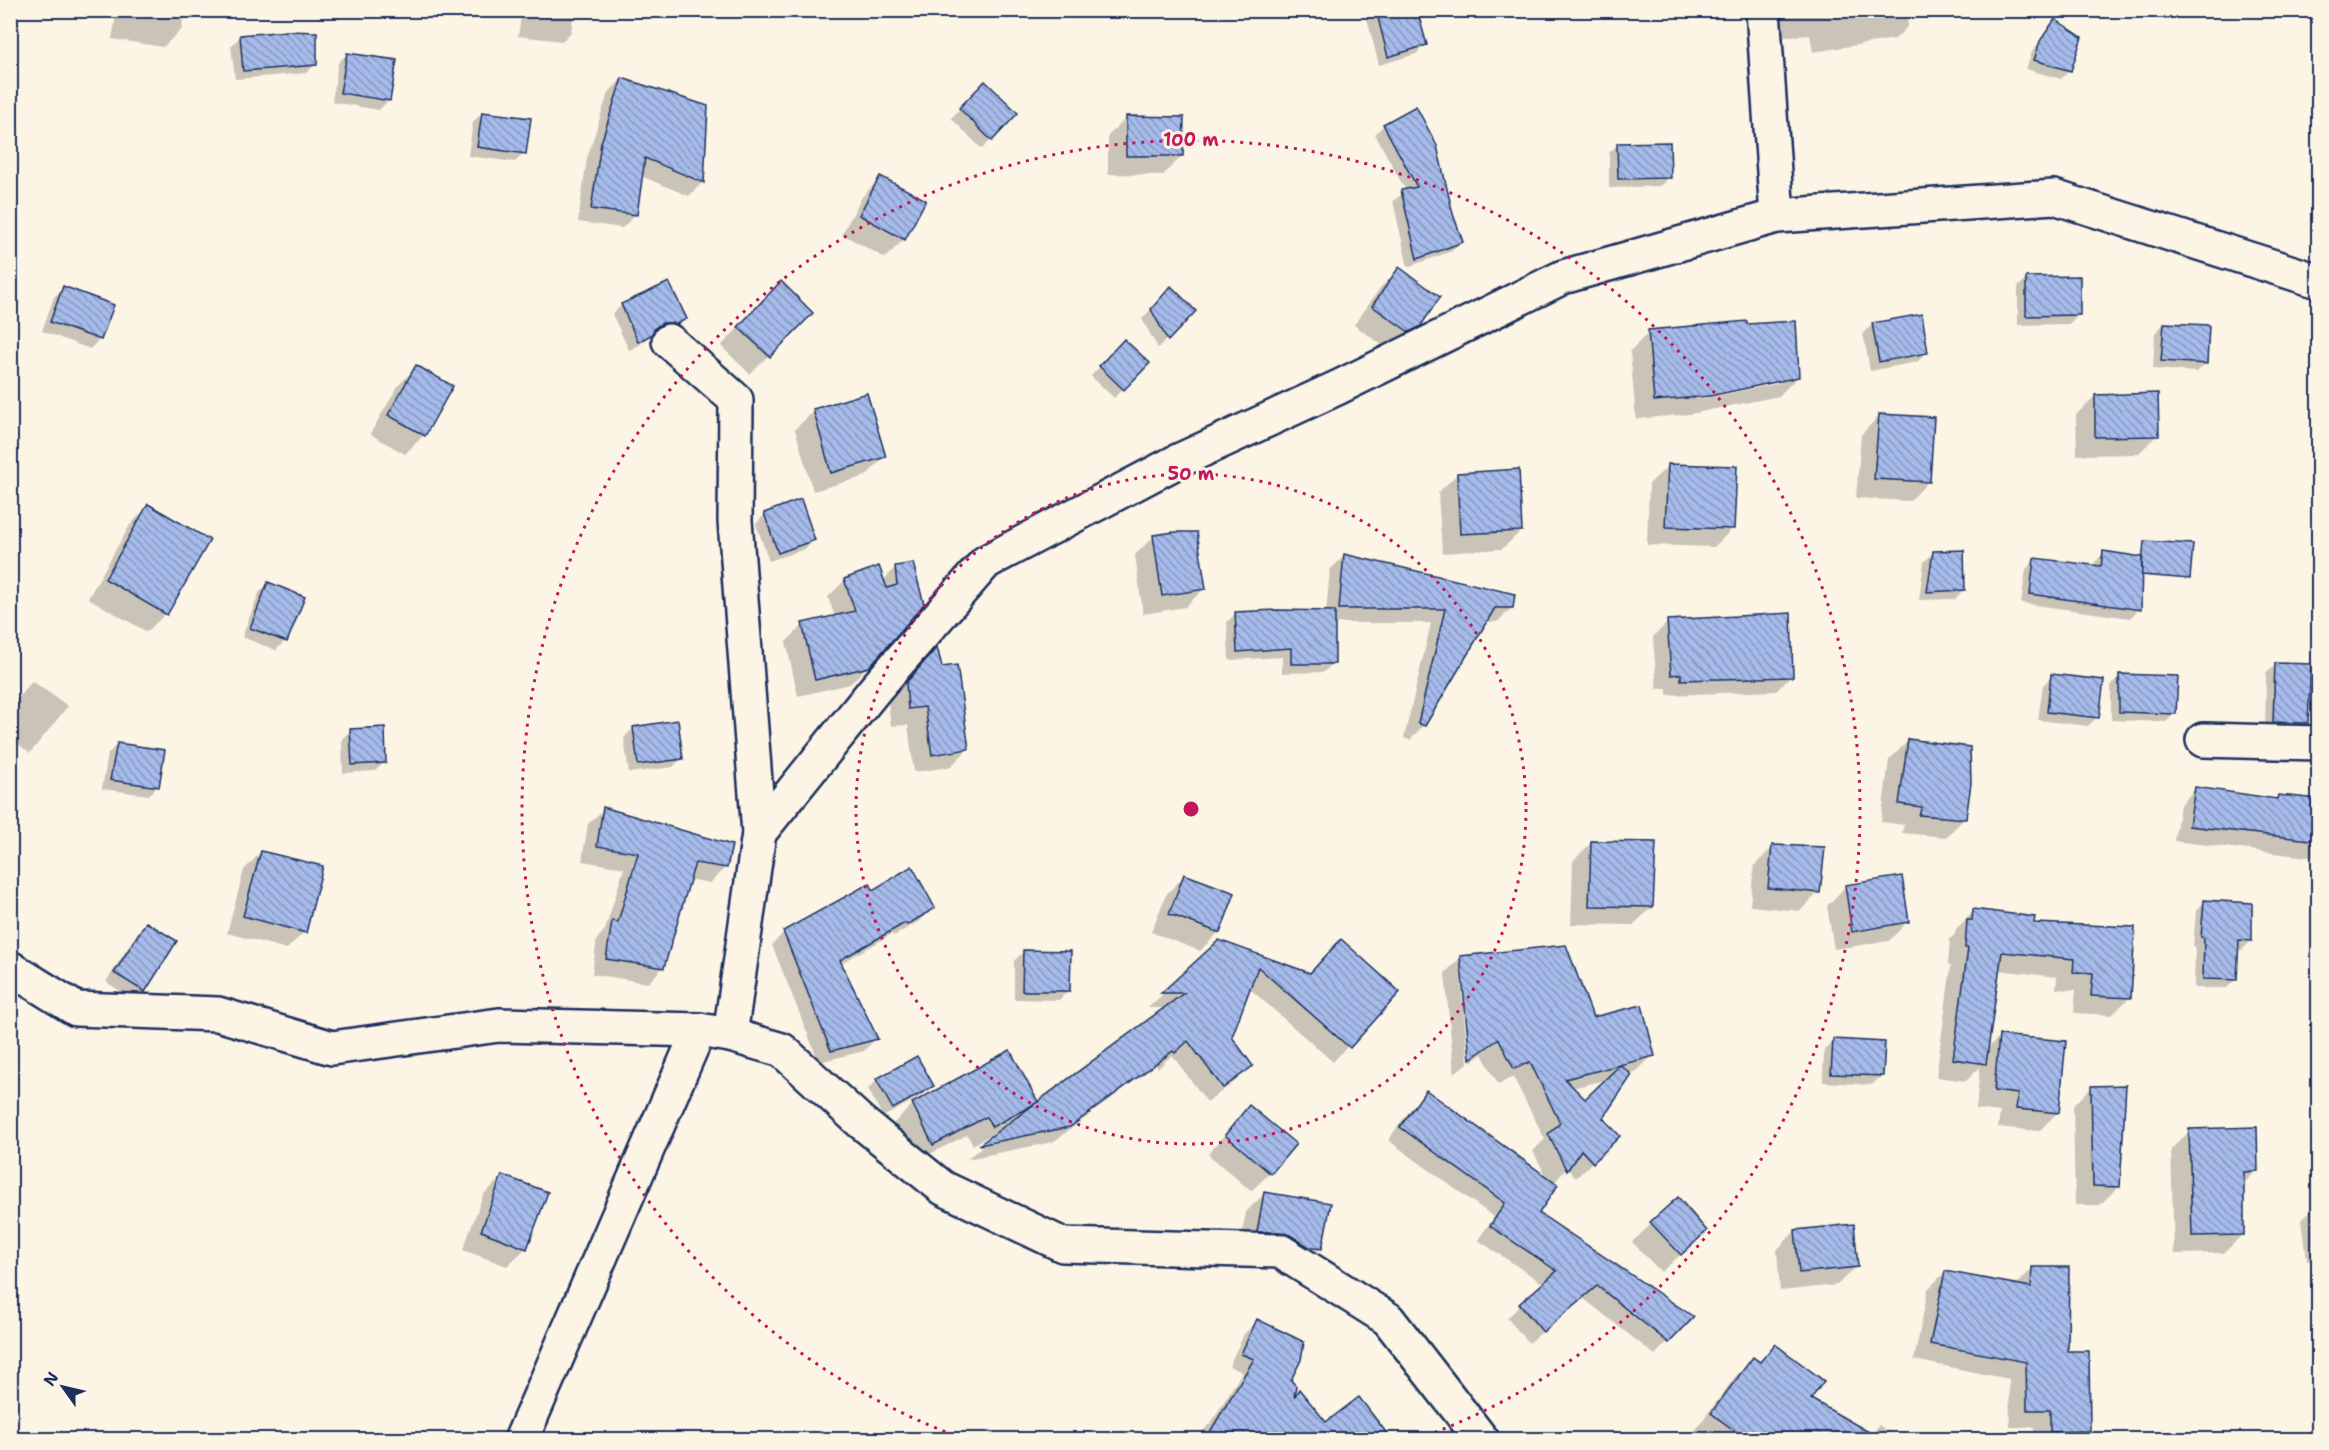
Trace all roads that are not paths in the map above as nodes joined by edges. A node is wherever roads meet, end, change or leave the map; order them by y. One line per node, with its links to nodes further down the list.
1 (1763, 10): 2 (street)
2 (1777, 216): 3 (street); 7 (street)
3 (2319, 282)
4 (669, 341): 7 (street)
5 (2203, 740): 6 (street)
6 (2319, 743)
7 (759, 833): 9 (street)
8 (10, 968): 9 (street)
9 (714, 1032): 10 (street); 11 (street)
10 (521, 1440)
11 (1482, 1440)

